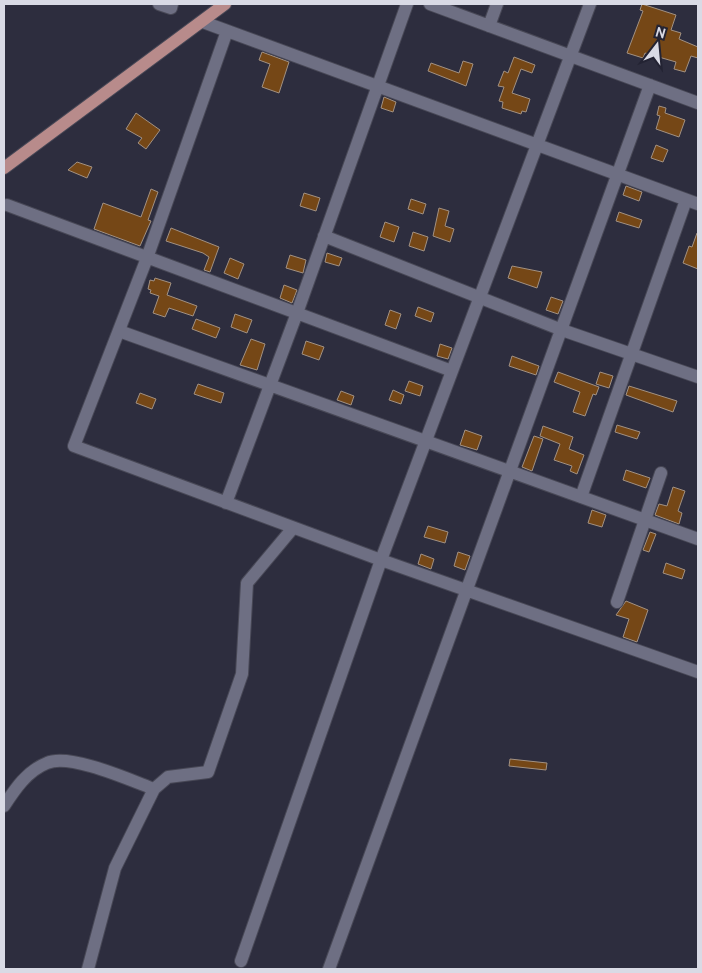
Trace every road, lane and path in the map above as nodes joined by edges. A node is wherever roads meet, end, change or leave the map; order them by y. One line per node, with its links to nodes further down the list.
1 (159, 4): 2 (street)
2 (172, 4)
3 (226, 4): 8 (main road)
4 (407, 4): 13 (street)
5 (430, 4): 9 (street)
6 (497, 4): 9 (street)
7 (590, 4): 11 (street)
8 (203, 22): 10 (street); 16 (main road)
9 (489, 26): 11 (street)
10 (226, 31): 13 (street); 21 (street)
11 (570, 56): 12 (street); 15 (street)
12 (650, 85): 14 (street); 17 (street)
13 (377, 88): 15 (street); 20 (street)
14 (698, 103)
15 (536, 146): 17 (street); 22 (street)
16 (4, 168)
17 (618, 175): 18 (street); 24 (street)
18 (692, 202): 26 (street)
19 (7, 205): 21 (street)
20 (324, 236): 22 (street); 23 (street)
21 (147, 258): 23 (street); 25 (street)
22 (480, 297): 24 (street); 27 (street)
23 (297, 313): 27 (street); 29 (street)
24 (562, 330): 26 (street); 31 (street)
25 (119, 331): 29 (street); 34 (street)
26 (632, 354): 28 (street); 33 (street)
27 (452, 371): 30 (street)
28 (698, 378)
29 (270, 386): 30 (street); 34 (street)
30 (425, 442): 31 (street); 38 (street)
31 (510, 472): 33 (street); 39 (street)
32 (661, 473): 35 (street)
33 (581, 497): 35 (street)
34 (226, 503): 36 (street)
35 (645, 520): 37 (street); 40 (street)
36 (293, 528): 38 (street); 42 (street)
37 (698, 539)
38 (381, 560): 39 (street); 44 (street)
39 (468, 591): 41 (street); 46 (street)
40 (616, 602)
41 (698, 672)
42 (154, 789): 43 (street); 45 (street)
43 (4, 806)
44 (240, 961)
45 (88, 969)
46 (329, 969)

